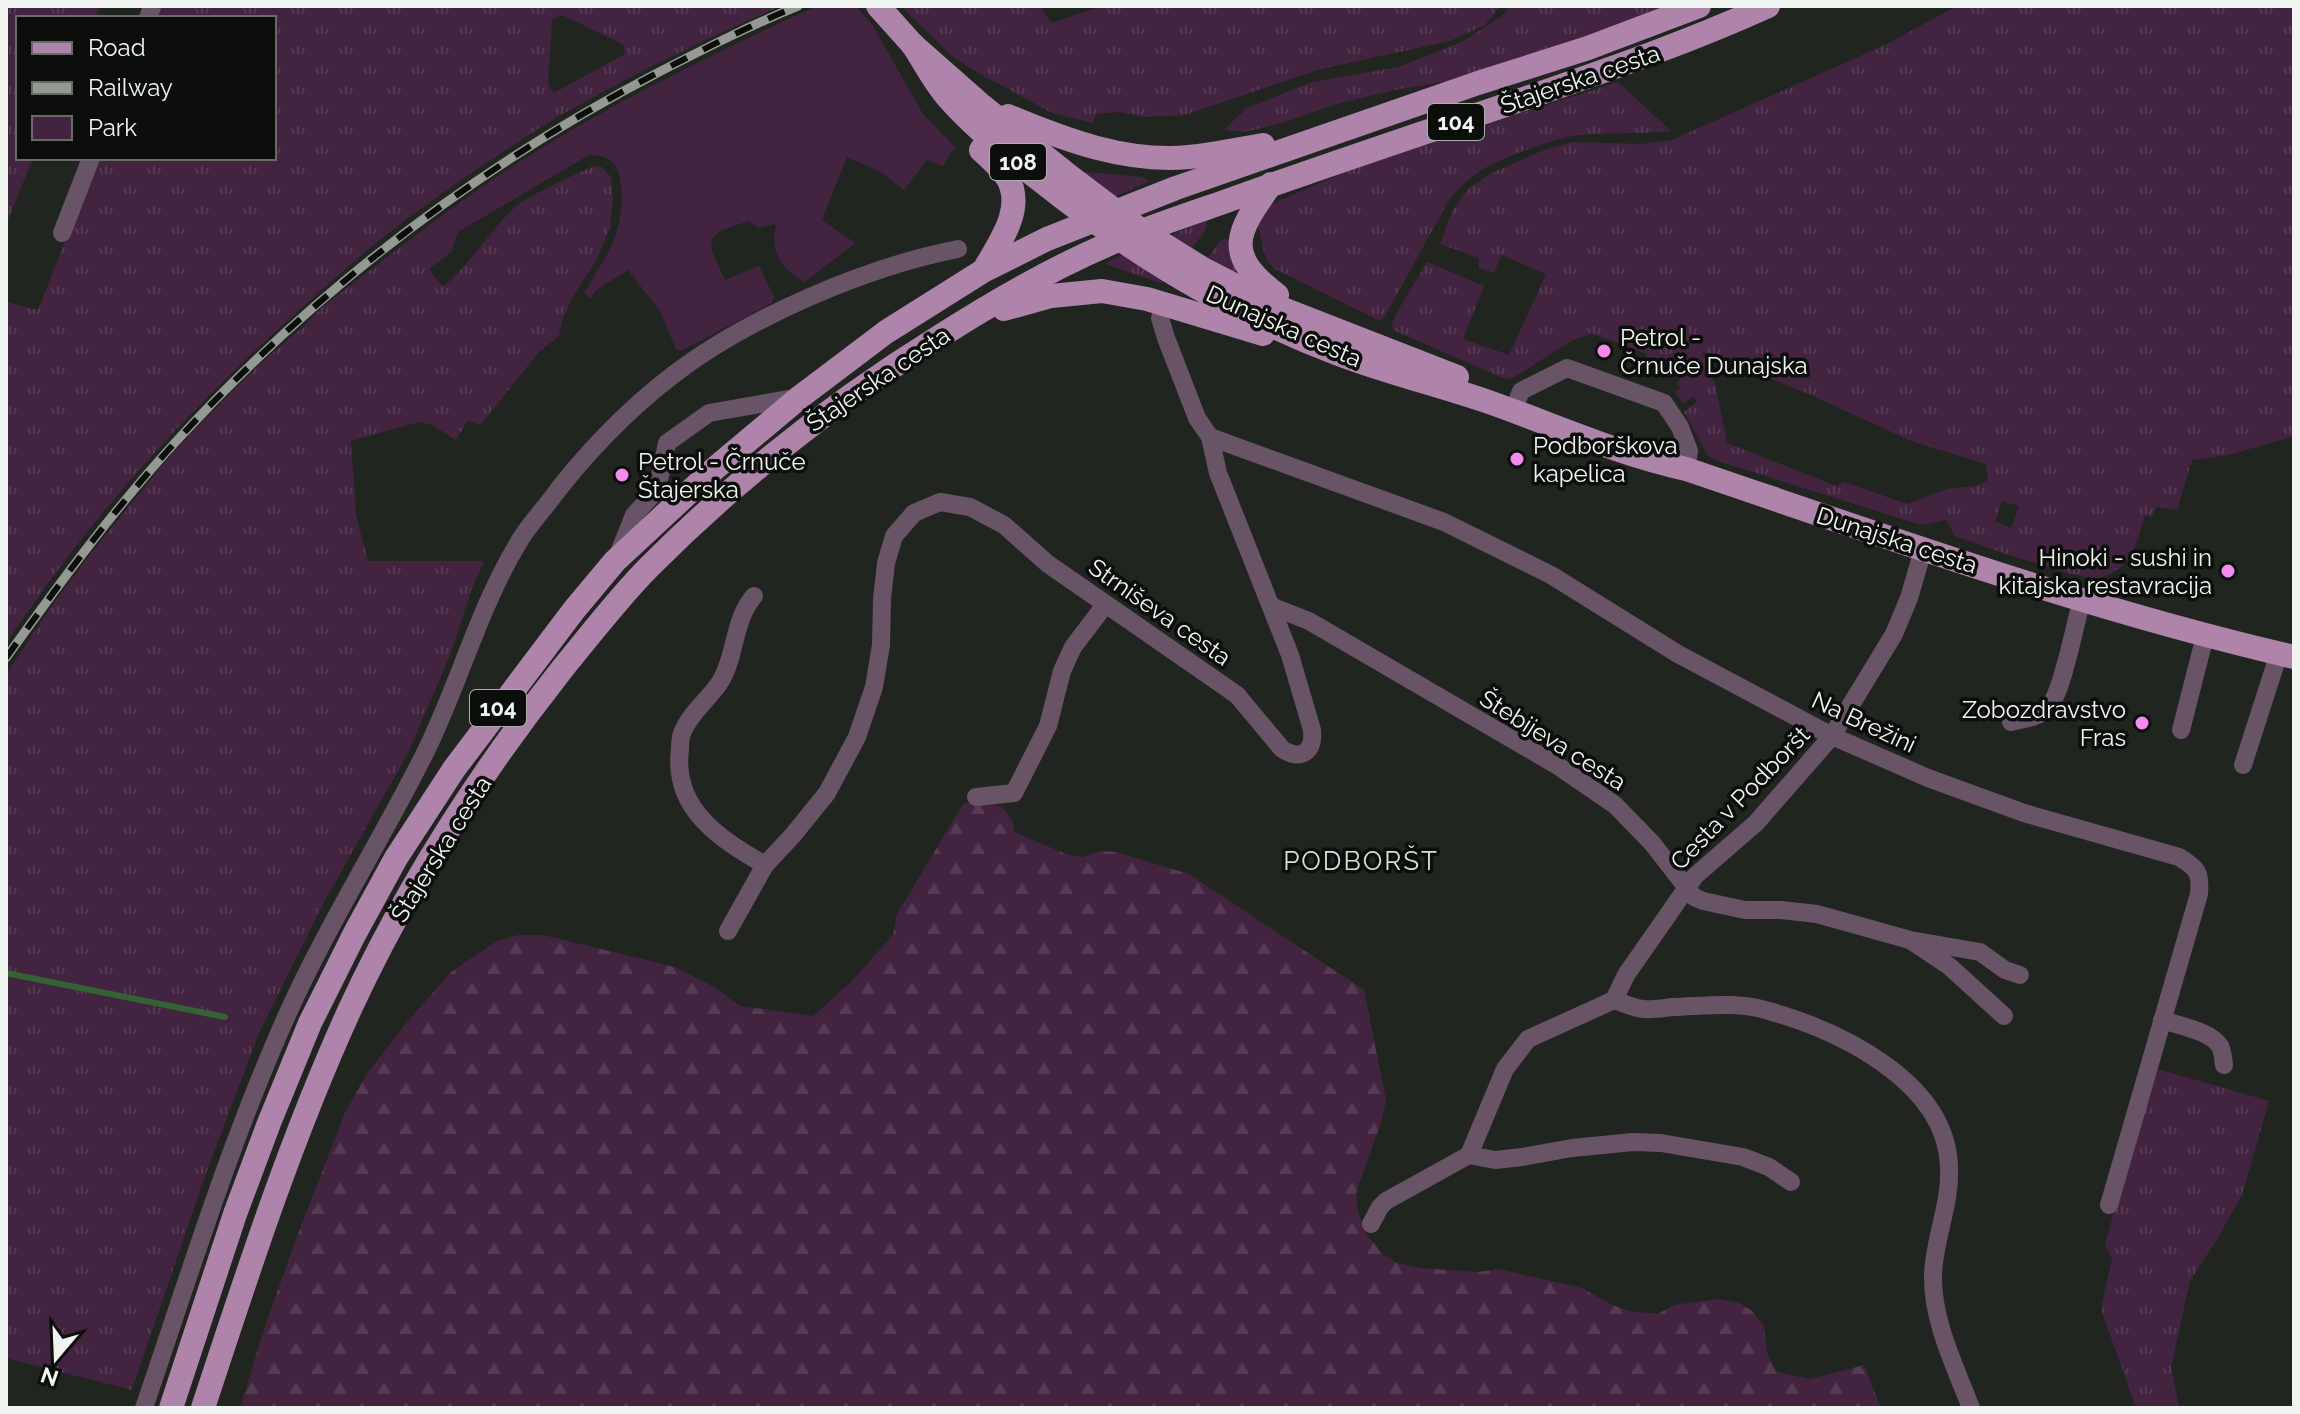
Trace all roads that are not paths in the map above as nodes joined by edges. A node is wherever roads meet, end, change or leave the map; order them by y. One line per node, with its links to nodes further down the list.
1 (1699, 6): 7 (main road, Štajerska cesta / 104)
2 (1768, 6): 9 (main road, Štajerska cesta / 104)
3 (884, 13): 4 (main road, 108)
4 (913, 45): 5 (main road, 108); 6 (main road)
5 (948, 99): 10 (main road, 108); 15 (main road)
6 (980, 104): 7 (main road); 10 (main road)
7 (1333, 133): 10 (main road, Štajerska cesta / 104)
8 (90, 160): 12 (street)
9 (1271, 184): 11 (main road, Štajerska cesta / 104); 17 (main road)
10 (1103, 215): 11 (main road, Dunajska cesta); 13 (main road, 108); 15 (main road, Štajerska cesta / 104)
11 (1142, 231): 13 (main road, Štajerska cesta / 104); 17 (main road, Dunajska cesta)
12 (62, 233)
13 (1118, 240): 18 (main road, Štajerska cesta / 104); 19 (main road, Dunajska cesta / 108)
14 (958, 249): 50 (street)
15 (983, 271): 20 (main road, Štajerska cesta / 104)
16 (1160, 318): 22 (street, Strniševa cesta)
17 (1308, 318): 21 (main road, Dunajska cesta)
18 (964, 321): 19 (main road); 52 (main road, Štajerska cesta / 104)
19 (1338, 354): 23 (main road, Dunajska cesta)
20 (800, 397): 25 (main road, Štajerska cesta / 104); 25 (street)
21 (1517, 401): 23 (main road, Dunajska cesta); 23 (street)
22 (1210, 437): 29 (street, Strniševa cesta); 34 (street, Na Brežini)
23 (1686, 469): 24 (main road, Dunajska cesta)
24 (1923, 550): 27 (main road, Dunajska cesta); 34 (street, Cesta v Podboršt)
25 (615, 561): 51 (main road, Štajerska cesta / 104)
26 (754, 596): 37 (street)
27 (2082, 600): 30 (main road, Dunajska cesta); 32 (street)
28 (1105, 605): 29 (street, Strniševa cesta); 36 (street); 37 (street, Strniševa cesta)
29 (1271, 606): 38 (street, Štebijeva cesta)
30 (2205, 636): 31 (main road, Dunajska cesta); 33 (street)
31 (2286, 655): 35 (street)
32 (2011, 722)
33 (2181, 730)
34 (1832, 736): 38 (street, Cesta v Podboršt); 44 (street, Na Brežini)
35 (2243, 765)
36 (976, 797)
37 (765, 865): 39 (street, Strniševa cesta)
38 (1686, 889): 40 (street, Štebijeva cesta); 42 (street, Cesta v Podboršt)
39 (728, 931)
40 (1910, 940): 41 (street); 43 (street, Štebijeva cesta)
41 (2020, 975)
42 (1614, 1000): 46 (street); 53 (street)
43 (2004, 1016)
44 (2162, 1020): 45 (street); 48 (street, Na Brežini)
45 (2224, 1065)
46 (1469, 1155): 47 (street); 49 (street)
47 (1791, 1182)
48 (2109, 1205)
49 (1371, 1224)
50 (144, 1408)
51 (171, 1408)
52 (203, 1408)
53 (1971, 1408)

